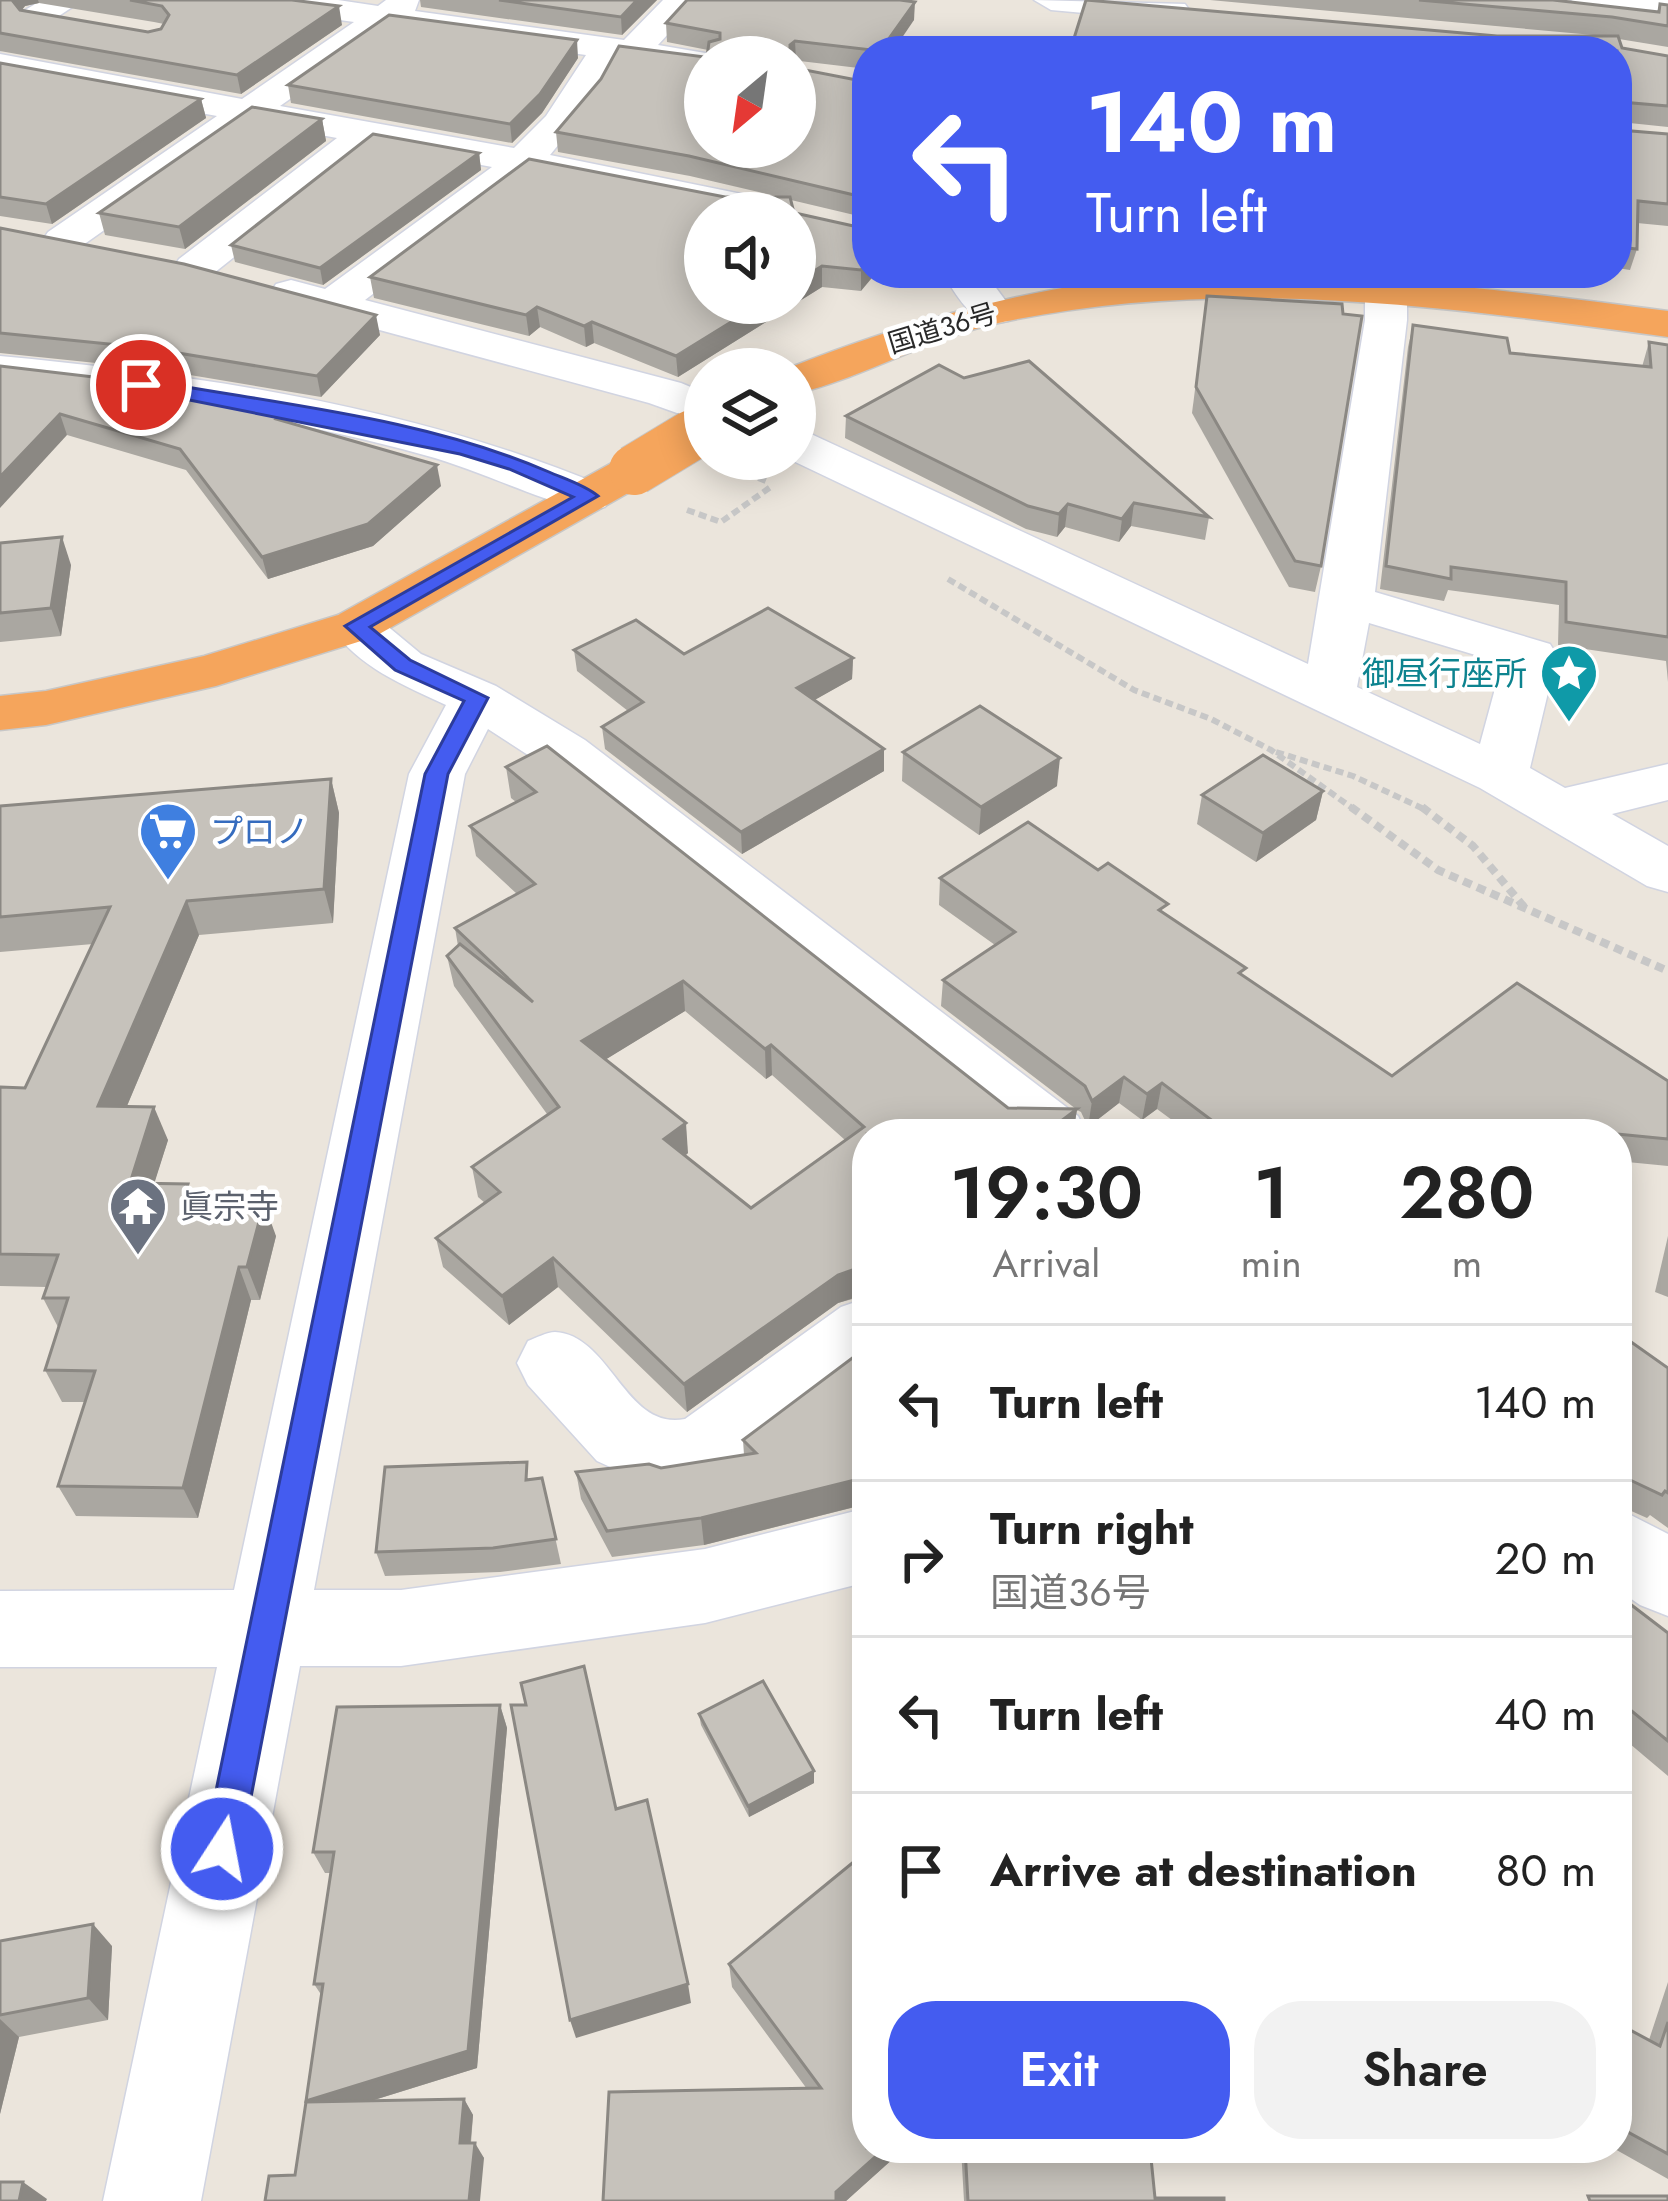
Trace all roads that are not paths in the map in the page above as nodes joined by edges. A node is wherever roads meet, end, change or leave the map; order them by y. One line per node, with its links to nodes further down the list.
1 (267, 0): 5 (street)
2 (682, 0): 11 (street)
3 (1588, 0): 6 (street)
4 (1063, 1): 7 (street); 9 (street)
5 (397, 8): 11 (street); 14 (street)
6 (1668, 10)
7 (1200, 13)
8 (62, 14): 10 (street)
9 (1051, 17)
10 (0, 40)
11 (619, 50): 12 (street); 16 (street)
12 (684, 59)
13 (0, 65): 14 (street)
14 (245, 110): 15 (street); 18 (street)
15 (368, 133): 16 (street); 20 (street)
16 (522, 161): 17 (street); 24 (street)
17 (684, 194)
18 (106, 250)
19 (150, 259): 20 (street)
20 (194, 268): 24 (street)
21 (974, 288): 25 (street)
22 (1146, 288): 25 (highway, 国道36号)
23 (1386, 288): 26 (highway, 国道36号); 33 (street)
24 (332, 304): 29 (street)
25 (992, 311): 28 (highway, 国道36号)
26 (1668, 325)
27 (0, 369): 32 (street)
28 (816, 373)
29 (684, 410)
30 (684, 435): 32 (highway, bridge)
31 (816, 454): 35 (street)
32 (588, 496): 34 (highway)
33 (1348, 600): 35 (street); 38 (street)
34 (356, 626): 36 (street); 37 (highway)
35 (1329, 693): 38 (street)
36 (477, 698): 42 (street); 49 (street)
37 (0, 713)
38 (1500, 776): 40 (street)
39 (1668, 782): 40 (street)
40 (1560, 808): 41 (street)
41 (1668, 872)
42 (1035, 1119)
43 (852, 1339): 44 (street)
44 (554, 1363)
45 (852, 1551): 49 (street)
46 (1632, 1555): 47 (street)
47 (1668, 1580)
48 (0, 1629): 49 (street)
49 (266, 1629): 50 (street)
50 (152, 2201)

